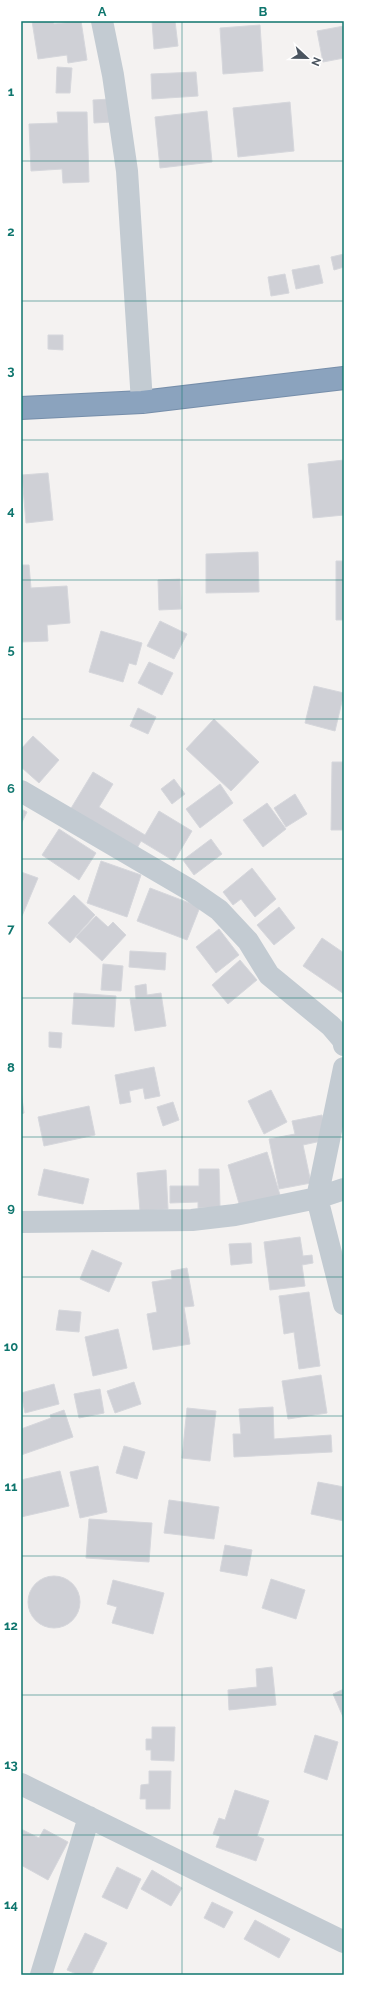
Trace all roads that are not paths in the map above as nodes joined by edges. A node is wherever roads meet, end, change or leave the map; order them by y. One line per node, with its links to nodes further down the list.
1 (102, 21): 3 (street)
2 (344, 378): 3 (highway)
3 (142, 402): 4 (highway)
4 (21, 408)
5 (21, 791): 6 (street)
6 (344, 1045)
7 (344, 1068): 9 (street)
8 (344, 1189): 9 (street)
9 (317, 1198): 10 (street); 11 (street)
10 (21, 1222)
11 (344, 1304)
12 (21, 1784): 13 (street)
13 (89, 1817): 14 (street); 15 (street)
14 (344, 1942)
15 (41, 1975)

